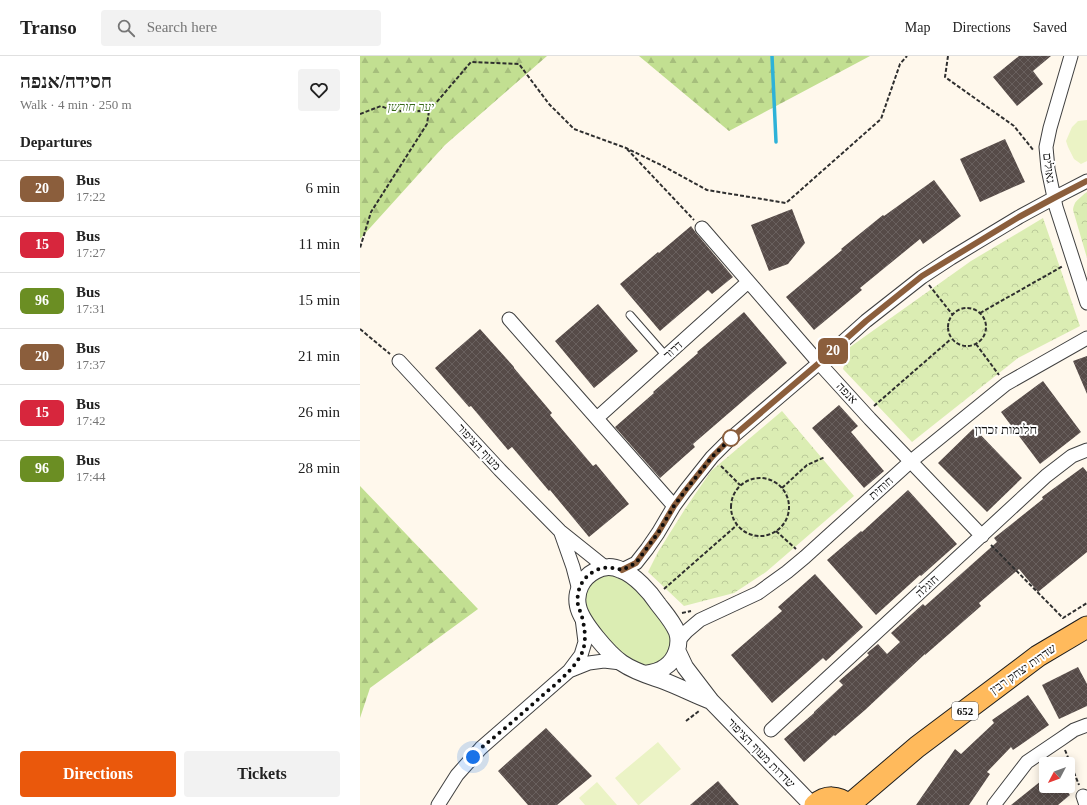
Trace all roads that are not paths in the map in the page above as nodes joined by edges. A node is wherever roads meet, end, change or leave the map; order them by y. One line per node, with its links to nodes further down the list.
1 (1071, 56): 3 (street, גאולים)
2 (1087, 181): 3 (street)
3 (1054, 198): 6 (street, גאולים); 12 (street)
4 (702, 228): 5 (street, אנפה)
5 (748, 282): 10 (street, דרור); 12 (street, אנפה)
6 (1087, 303)
7 (630, 315): 10 (lane)
8 (509, 319): 13 (street)
9 (1087, 338): 15 (street, חוחית)
10 (666, 356): 13 (street, דרור)
11 (399, 361): 17 (street, מעוף הציפור)
12 (819, 363): 15 (street, אנפה); 16 (street)
13 (597, 418): 16 (street)
14 (1087, 450): 18 (street, חוגלה)
15 (910, 462): 18 (street, אנפה); 24 (street, חוחית)
16 (674, 506): 20 (street)
17 (560, 531): 19 (street, מעוף הציפור); 21 (street, מעוף הציפור)
18 (982, 536): 30 (street, חוגלה)
19 (605, 567): 20 (street); 21 (street)
20 (622, 570): 24 (street)
21 (579, 590): 22 (street)
22 (582, 616): 25 (street); 26 (street)
23 (1087, 627): 33 (main road, שדרות יצחק רבין / 652)
24 (678, 645): 27 (street); 28 (street, שדרות מעוף הציפור)
25 (622, 663): 26 (street); 27 (street)
26 (569, 671): 31 (street)
27 (645, 674): 28 (street, שדרות מעוף הציפור)
28 (711, 701): 32 (street, שדרות מעוף הציפור)
29 (1087, 725): 34 (street)
30 (771, 730)
31 (438, 805)
32 (813, 805): 33 (main road)
33 (849, 805)
34 (994, 805)

